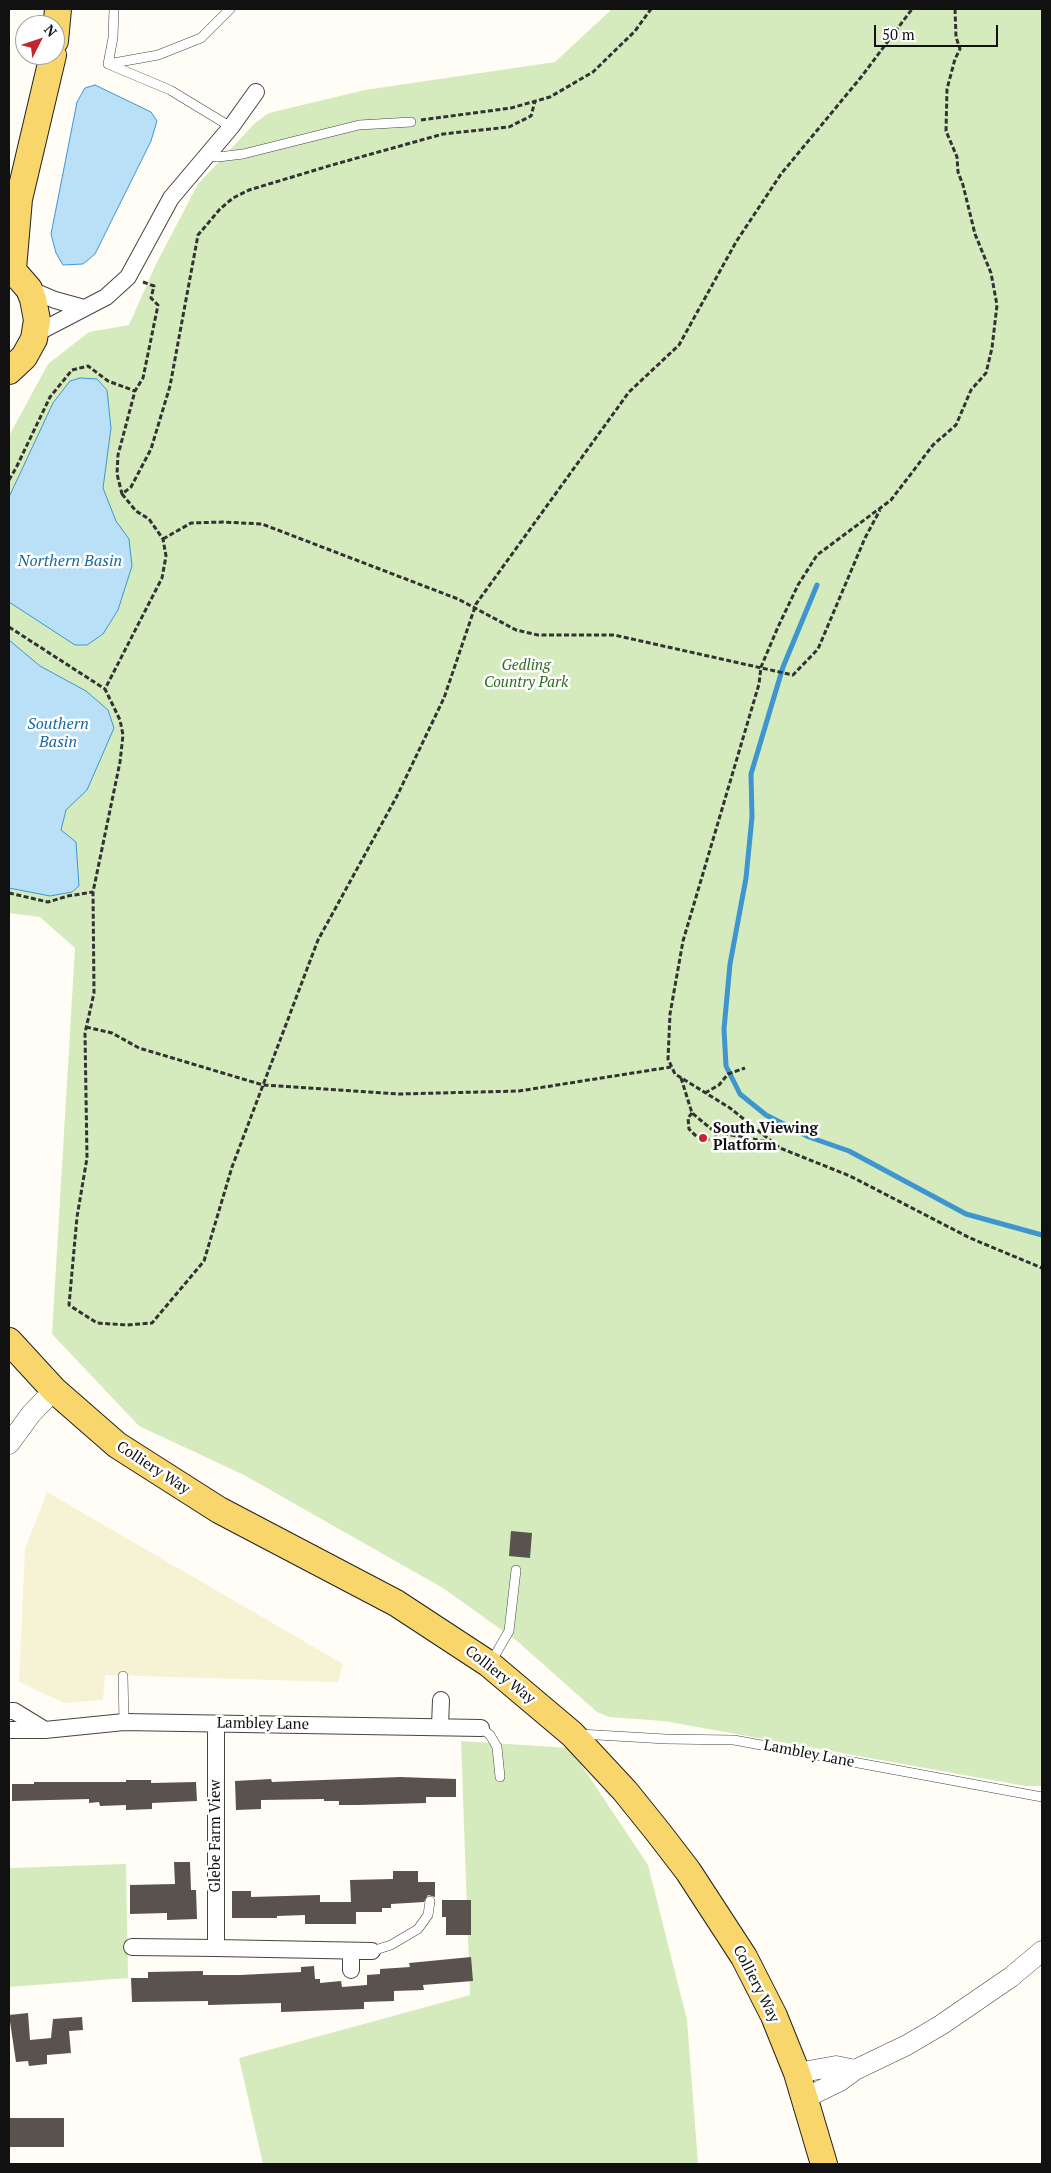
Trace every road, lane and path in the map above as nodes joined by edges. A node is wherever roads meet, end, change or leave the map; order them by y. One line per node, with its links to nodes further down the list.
1 (114, 9): 6 (lane)
2 (230, 9): 6 (lane)
3 (651, 9): 9 (path)
4 (912, 9): 26 (path)
5 (955, 9): 24 (path)
6 (108, 64): 11 (lane)
7 (51, 65): 12 (main road)
8 (256, 92): 11 (street)
9 (534, 101): 10 (path); 23 (path)
10 (412, 122): 13 (lane)
11 (231, 127): 13 (street)
12 (36, 131): 14 (main road); 15 (main road)
13 (205, 155): 18 (street)
14 (9, 179)
15 (11, 268): 17 (main road)
16 (143, 282): 21 (path)
17 (29, 289): 18 (street); 19 (main road)
18 (84, 308): 19 (street)
19 (35, 334): 20 (main road)
20 (9, 371)
21 (135, 391): 22 (path); 23 (path)
22 (9, 480)
23 (122, 494): 25 (path)
24 (881, 508): 28 (path); 28 (path)
25 (163, 539): 26 (path); 29 (path)
26 (475, 609): 28 (path); 36 (path)
27 (9, 627): 29 (path)
28 (761, 667): 33 (path)
29 (105, 689): 30 (path)
30 (93, 892): 31 (path); 32 (path)
31 (9, 893)
32 (86, 1027): 36 (path); 36 (path)
33 (672, 1067): 35 (path); 36 (path)
34 (744, 1068): 37 (path)
35 (680, 1078): 37 (path); 38 (path)
36 (263, 1085)
37 (705, 1093): 40 (path)
38 (692, 1113): 39 (path); 39 (path)
39 (715, 1132): 40 (path)
40 (771, 1142): 41 (path)
41 (1042, 1268)
42 (9, 1341): 43 (main road, Colliery Way)
43 (54, 1390): 44 (street); 46 (main road, Colliery Way)
44 (9, 1444)
45 (516, 1570): 46 (lane)
46 (489, 1664): 56 (main road, Colliery Way)
47 (123, 1676): 50 (lane)
48 (441, 1700): 52 (street)
49 (9, 1711): 55 (street)
50 (124, 1722): 51 (street, Lambley Lane); 55 (street, Lambley Lane)
51 (216, 1724): 52 (street, Lambley Lane); 61 (street, Glebe Farm View)
52 (440, 1726): 53 (street, Lambley Lane)
53 (481, 1728): 57 (lane)
54 (9, 1730): 55 (street, Lambley Lane)
55 (45, 1730)
56 (572, 1734): 58 (lane, Lambley Lane); 67 (main road, Colliery Way)
57 (500, 1777)
58 (1042, 1797)
59 (430, 1901): 63 (lane)
60 (132, 1947): 61 (street)
61 (216, 1948): 62 (street)
62 (351, 1951): 63 (street); 65 (street)
63 (372, 1951)
64 (1042, 1951): 66 (street)
65 (351, 1970)
66 (855, 2070): 67 (street); 68 (street)
67 (797, 2073): 68 (main road, Colliery Way)
68 (805, 2098): 69 (main road, Colliery Way)
69 (824, 2164)

